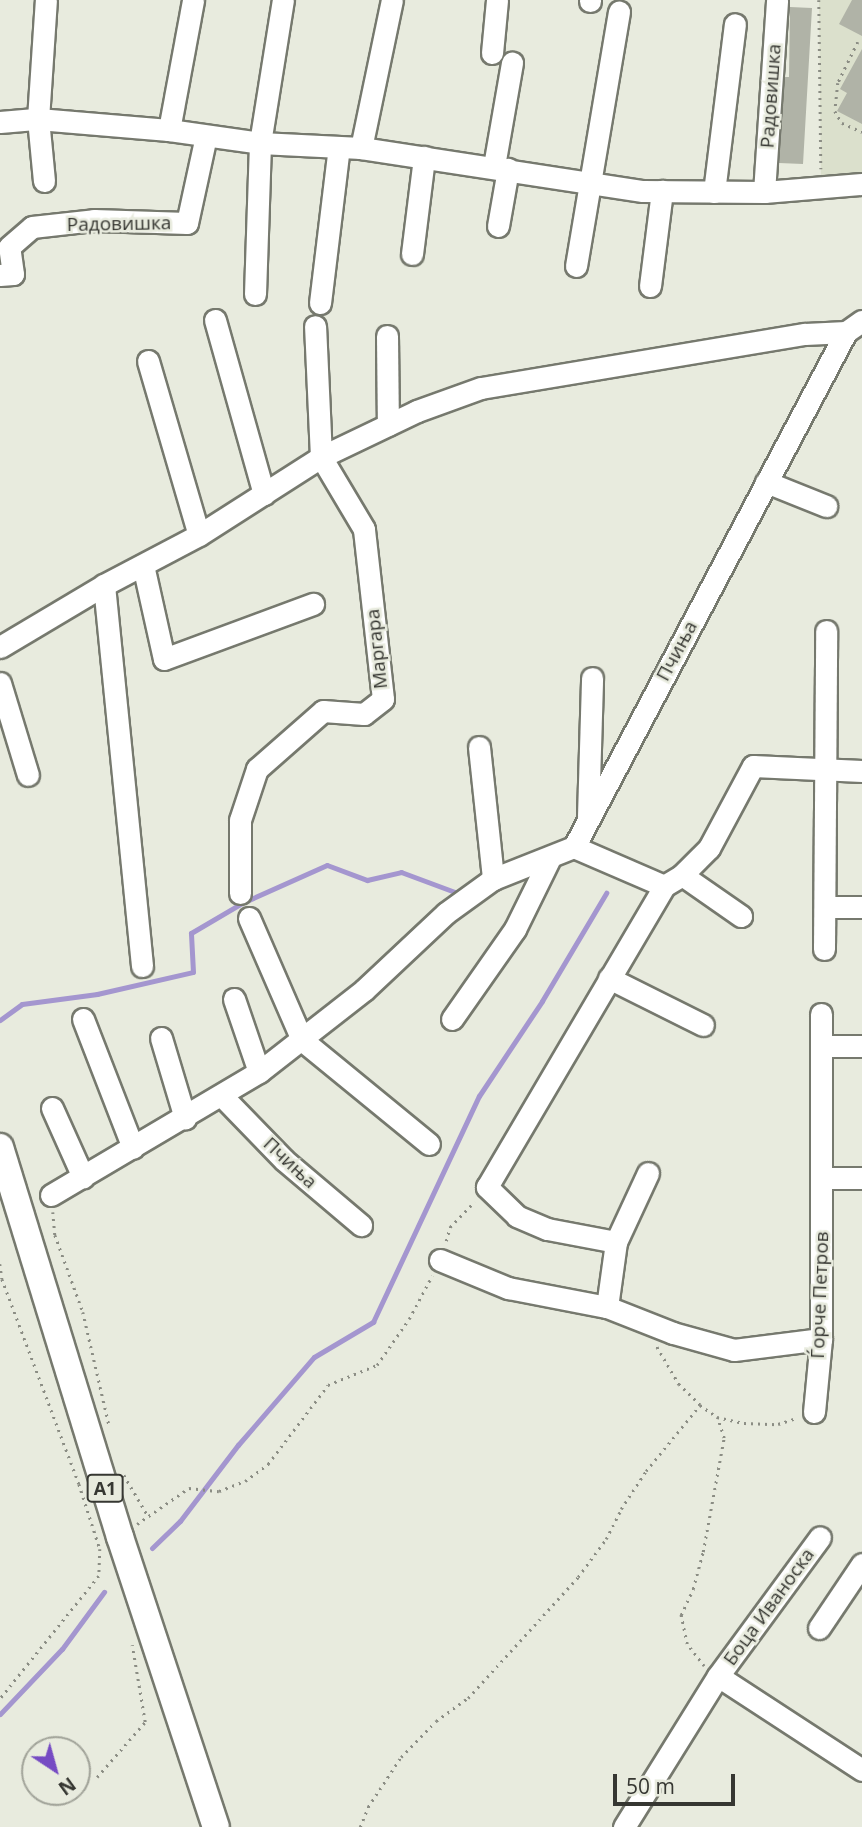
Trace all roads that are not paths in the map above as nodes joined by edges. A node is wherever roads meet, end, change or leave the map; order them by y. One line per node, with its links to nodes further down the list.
1 (46, 0): 11 (street)
2 (193, 0): 13 (street)
3 (283, 0): 15 (street)
4 (392, 0): 17 (street)
5 (497, 0): 9 (street)
6 (777, 0): 25 (street, Радовишка)
7 (618, 12): 21 (street)
8 (735, 24): 24 (street)
9 (492, 53)
10 (512, 63): 19 (street)
11 (38, 118): 12 (street); 13 (street); 20 (street)
12 (0, 122)
13 (169, 131): 14 (street)
14 (206, 135): 15 (street); 29 (street, Радовишка)
15 (260, 143): 16 (street); 31 (street)
16 (339, 147): 17 (street); 32 (street)
17 (361, 148): 18 (street)
18 (424, 157): 19 (street); 27 (street)
19 (501, 167): 21 (street); 26 (street)
20 (44, 181)
21 (588, 184): 23 (street); 28 (street)
22 (862, 184): 25 (street)
23 (662, 191): 24 (street); 30 (street)
24 (714, 191): 25 (street)
25 (764, 192)
26 (498, 226)
27 (412, 254)
28 (576, 266)
29 (0, 275)
30 (650, 286)
31 (255, 294)
32 (320, 303)
33 (215, 320): 41 (street)
34 (315, 326): 39 (street, Маргара)
35 (854, 326): 38 (street); 40 (street, Пчиња)
36 (387, 336): 38 (street)
37 (148, 361): 43 (street)
38 (388, 425): 39 (street)
39 (321, 457): 41 (street); 60 (street, Маргара)
40 (766, 482): 42 (street); 55 (street, Пчиња)
41 (264, 494): 43 (street)
42 (826, 506)
43 (199, 535): 44 (street)
44 (143, 565): 45 (street); 46 (street)
45 (104, 585): 48 (street); 66 (street)
46 (313, 604)
47 (826, 631): 53 (street)
48 (0, 647)
49 (592, 678): 55 (street, Пчиња)
50 (0, 682): 54 (street)
51 (479, 747): 58 (street)
52 (862, 771): 53 (street)
53 (825, 772): 59 (street); 61 (street)
54 (28, 775)
55 (588, 821): 56 (street, Пчиња)
56 (575, 847): 57 (street); 59 (street)
57 (550, 858): 58 (street); 71 (street)
58 (493, 879): 74 (street)
59 (673, 881): 63 (street); 67 (street)
60 (240, 892)
61 (825, 907): 62 (street); 65 (street)
62 (862, 907)
63 (741, 916)
64 (249, 918): 74 (street)
65 (824, 949)
66 (142, 966)
67 (609, 978): 72 (street); 90 (street)
68 (234, 999): 77 (street)
69 (821, 1014): 75 (street, Ѓорче Петров)
70 (83, 1019): 83 (street)
71 (452, 1019)
72 (703, 1025)
73 (161, 1038): 80 (street)
74 (302, 1041): 77 (street); 81 (street)
75 (822, 1046): 76 (street); 86 (street, Ѓорче Петров)
76 (862, 1046)
77 (259, 1072): 78 (street)
78 (222, 1096): 80 (street); 89 (street, Пчиња)
79 (52, 1108): 85 (street)
80 (185, 1118): 83 (street)
81 (429, 1144)
82 (0, 1147): 100 (main road, A1)
83 (133, 1148): 85 (street)
84 (648, 1173): 90 (street)
85 (83, 1177): 88 (street)
86 (823, 1178): 87 (street); 93 (street, Ѓорче Петров)
87 (862, 1178)
88 (51, 1195)
89 (361, 1225)
90 (616, 1242): 92 (street)
91 (440, 1260): 92 (street)
92 (607, 1307): 93 (street)
93 (821, 1339): 94 (street, Ѓорче Петров)
94 (814, 1412)
95 (820, 1537): 98 (street, Боца Иваноска)
96 (862, 1564): 97 (street)
97 (819, 1628)
98 (718, 1676): 99 (street, Боца Иваноска); 101 (street, Боца Иваноска)
99 (862, 1770)
100 (216, 1827)
101 (624, 1827)

